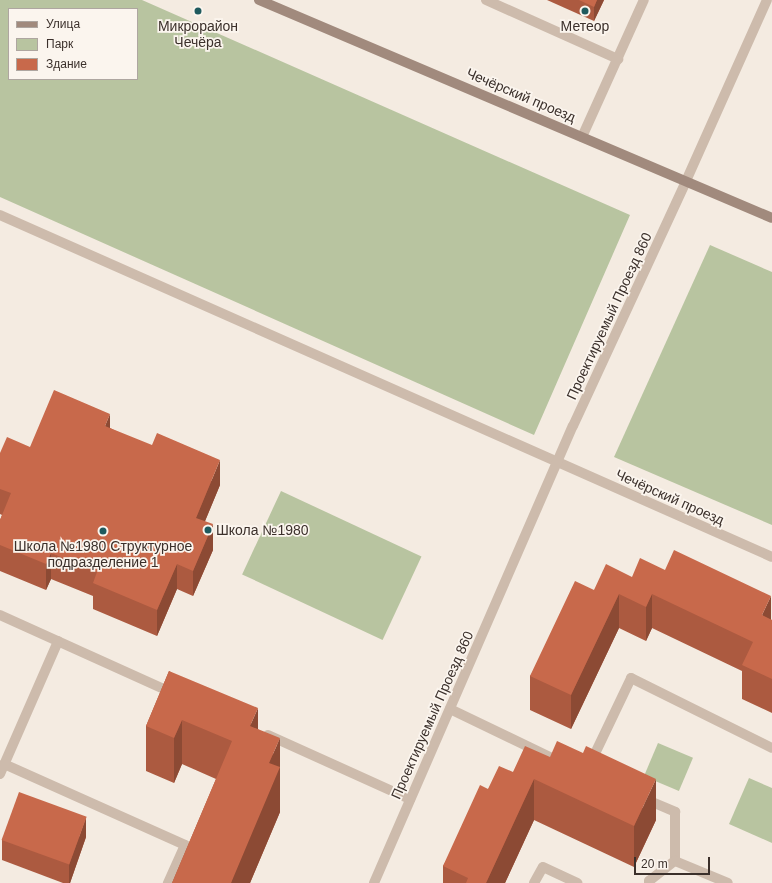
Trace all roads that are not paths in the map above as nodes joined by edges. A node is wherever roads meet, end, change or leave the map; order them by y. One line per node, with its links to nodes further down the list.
1 (259, 0): 6 (main road, Чечёрский проезд)
2 (486, 0): 5 (street)
3 (644, 0): 5 (street)
4 (767, 0): 7 (street, Проектируемый Проезд 860)
5 (618, 59): 6 (street)
6 (582, 137): 7 (main road, Чечёрский проезд)
7 (686, 180): 9 (main road, Чечёрский проезд); 10 (street, Проектируемый Проезд 860)
8 (0, 215): 10 (street, Чечёрский проезд)
9 (772, 218)
10 (557, 463): 11 (street, Чечёрский проезд); 15 (street, Проектируемый Проезд 860)
11 (772, 557)
12 (0, 615): 13 (street)
13 (58, 641): 14 (street); 19 (street)
14 (182, 696)
15 (450, 709): 18 (street); 22 (street, Проектируемый Проезд 860)
16 (262, 733): 22 (street)
17 (772, 748): 20 (street)
18 (571, 767)
19 (2, 769): 24 (street)
20 (585, 774)
21 (634, 794): 23 (street)
22 (410, 799): 25 (street, Проектируемый Проезд 860)
23 (675, 861): 28 (street); 29 (street)
24 (168, 883)
25 (374, 883)
26 (534, 883): 27 (street)
27 (577, 883)
28 (649, 883)
29 (728, 883)

